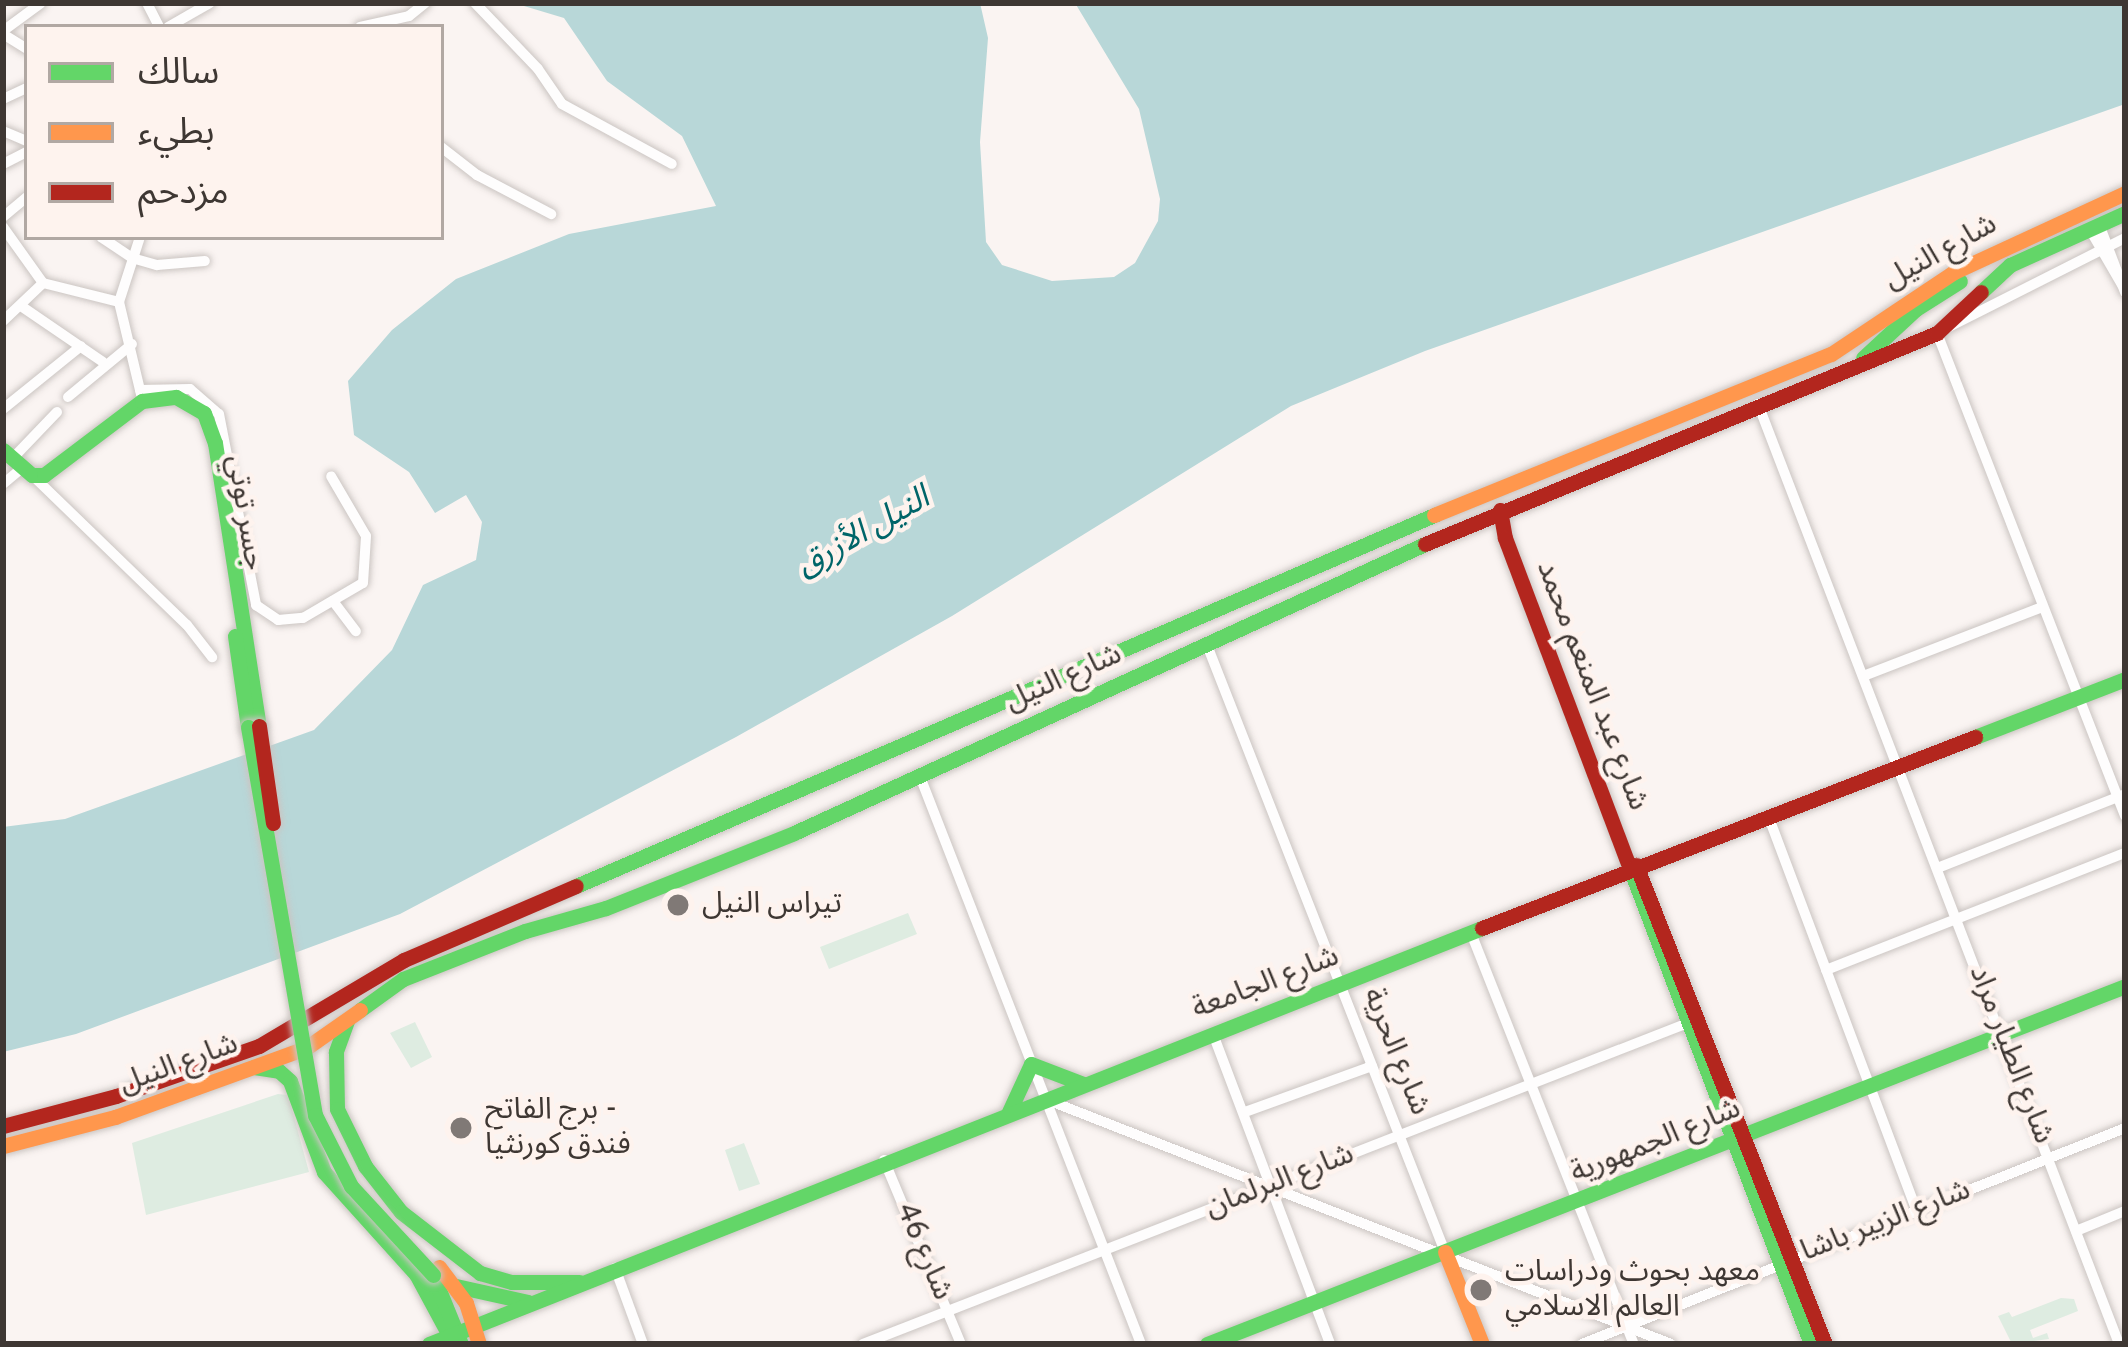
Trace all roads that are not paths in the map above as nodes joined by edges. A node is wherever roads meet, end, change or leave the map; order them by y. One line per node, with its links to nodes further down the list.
1 (41, 3): 7 (street)
2 (211, 3): 5 (street)
3 (425, 3): 6 (street)
4 (475, 3): 9 (street)
5 (170, 24)
6 (373, 24)
7 (3, 33)
8 (444, 149): 13 (street)
9 (672, 164)
10 (2125, 193): 11 (main road, شارع النيل)
11 (2086, 209): 14 (main road); 19 (main road, شارع النيل)
12 (2125, 213): 14 (main road, شارع النيل)
13 (551, 214)
14 (2094, 226): 20 (street); 28 (main road, شارع النيل)
15 (3, 227): 23 (street)
16 (2125, 238): 20 (street)
17 (105, 240): 21 (street)
18 (139, 240): 21 (street)
19 (2004, 247): 32 (main road); 38 (main road, شارع النيل)
20 (2104, 249): 24 (street); 28 (street)
21 (132, 258): 22 (street); 25 (street)
22 (205, 262)
23 (43, 283): 25 (street); 26 (street)
24 (2124, 288)
25 (119, 302): 29 (street)
26 (21, 306): 27 (street); 30 (street)
27 (3, 321)
28 (1937, 333): 32 (main road, شارع النيل); 45 (street)
29 (132, 344): 31 (street); 34 (street)
30 (81, 346): 31 (street); 36 (street)
31 (104, 362): 33 (street)
32 (1854, 366): 35 (main road, شارع النيل)
33 (68, 397)
34 (138, 402): 40 (main road); 44 (street); 97 (main road, جسر توتي, bridge)
35 (1758, 404): 39 (main road, شارع النيل); 49 (street, شارع الطيار مراد)
36 (3, 409)
37 (57, 412): 40 (street)
38 (1606, 442): 39 (main road); 76 (main road, شارع النيل)
39 (1608, 465): 43 (main road, شارع النيل)
40 (23, 466): 42 (street); 48 (street)
41 (331, 476): 44 (street)
42 (3, 484)
43 (1495, 513): 47 (main road, شارع النيل); 59 (main road, شارع عبد المنعم محمد)
44 (334, 601): 46 (street)
45 (2042, 607): 49 (street); 51 (street)
46 (356, 632)
47 (1207, 645): 53 (main road, شارع النيل); 63 (street, شارع الحرية)
48 (212, 657)
49 (1866, 675): 52 (street, شارع الطيار مراد)
50 (2125, 679): 51 (main road, شارع الجامعة)
51 (2078, 698): 52 (main road, شارع الجامعة); 54 (street)
52 (1901, 766): 56 (main road, شارع الجامعة); 58 (street, شارع الطيار مراد)
53 (919, 774): 65 (main road, شارع النيل); 69 (street)
54 (2121, 795): 55 (street); 58 (street)
55 (2125, 816)
56 (1769, 818): 59 (main road, شارع الجامعة); 62 (street)
57 (2125, 854): 60 (street)
58 (1940, 867): 60 (street, شارع الطيار مراد)
59 (1634, 870): 61 (main road, شارع الجامعة); 66 (main road, شارع عبد المنعم محمد)
60 (1958, 917): 62 (street); 68 (street, شارع الطيار مراد)
61 (1471, 933): 63 (main road, شارع الجامعة); 72 (street)
62 (1826, 970): 74 (street)
63 (1340, 984): 67 (main road, شارع الجامعة); 70 (street, شارع الحرية)
64 (2125, 986): 68 (main road, شارع الجمهورية)
65 (351, 1013): 71 (main road, شارع النيل); 94 (main road)
66 (1692, 1022): 72 (street, شارع البرلمان); 83 (main road, شارع عبد المنعم محمد)
67 (1213, 1034): 73 (main road, شارع الجامعة); 77 (street)
68 (2002, 1036): 74 (main road, شارع الجمهورية); 85 (street, شارع الطيار مراد)
69 (1031, 1064): 73 (main road); 75 (street); 78 (main road)
70 (1372, 1066): 77 (street); 82 (street, شارع الحرية)
71 (254, 1067): 80 (main road, شارع النيل); 104 (main road)
72 (1530, 1083): 82 (street, شارع البرلمان); 88 (street)
73 (1083, 1084): 75 (main road, شارع الجامعة)
74 (1873, 1086): 83 (main road, شارع الجمهورية); 89 (street)
75 (1045, 1099): 78 (main road, شارع الجامعة); 87 (street); 92 (street)
76 (81, 1107): 79 (main road, شارع النيل); 80 (main road)
77 (1245, 1112): 87 (street)
78 (1008, 1114): 86 (main road, شارع الجامعة)
79 (3, 1126)
80 (86, 1126): 84 (main road, شارع النيل)
81 (2125, 1128): 85 (street, شارع الزبير باشا)
82 (1400, 1136): 87 (street, شارع البرلمان); 93 (street, شارع الحرية)
83 (1737, 1137): 88 (main road, شارع الجمهورية); 95 (main road, شارع عبد المنعم محمد)
84 (3, 1145)
85 (2050, 1159): 89 (street, شارع الزبير باشا); 91 (street, شارع الطيار مراد)
86 (884, 1160): 96 (main road, شارع الجامعة); 101 (street, شارع 46)
87 (1269, 1187): 92 (street, شارع البرلمان); 93 (street); 100 (street)
88 (1577, 1204): 93 (main road, شارع الجمهورية); 102 (street)
89 (1916, 1209): 95 (street, شارع الزبير باشا)
90 (2125, 1211): 91 (street)
91 (2076, 1231): 118 (street, شارع الطيار مراد)
92 (1105, 1250): 101 (street, شارع البرلمان); 110 (street)
93 (1445, 1252): 100 (main road, شارع الجمهورية); 102 (street); 113 (main road, شارع الحرية)
94 (461, 1261): 97 (main road); 98 (main road)
95 (1786, 1261): 102 (street, شارع الزبير باشا); 103 (main road, شارع عبد المنعم محمد)
96 (615, 1268): 98 (main road, شارع الجامعة); 107 (street)
97 (444, 1276): 99 (main road); 104 (main road); 104 (main road)
98 (579, 1282): 99 (main road, شارع الجامعة)
99 (531, 1302): 104 (main road, شارع الجامعة)
100 (1314, 1302): 111 (main road, شارع الجمهورية); 112 (street)
101 (947, 1312): 108 (street, شارع البرلمان); 109 (street, شارع 46)
102 (1627, 1326): 114 (street, شارع الزبير باشا); 115 (street); 116 (street)
103 (1812, 1334): 117 (main road, شارع عبد المنعم محمد)
104 (460, 1335): 105 (main road, شارع الجامعة); 106 (main road)
105 (429, 1344)
106 (479, 1344)
107 (643, 1344)
108 (863, 1344)
109 (961, 1344)
110 (1141, 1344)
111 (1207, 1344)
112 (1330, 1344)
113 (1482, 1344)
114 (1582, 1344)
115 (1634, 1344)
116 (1670, 1344)
117 (1825, 1344)
118 (2119, 1344)

